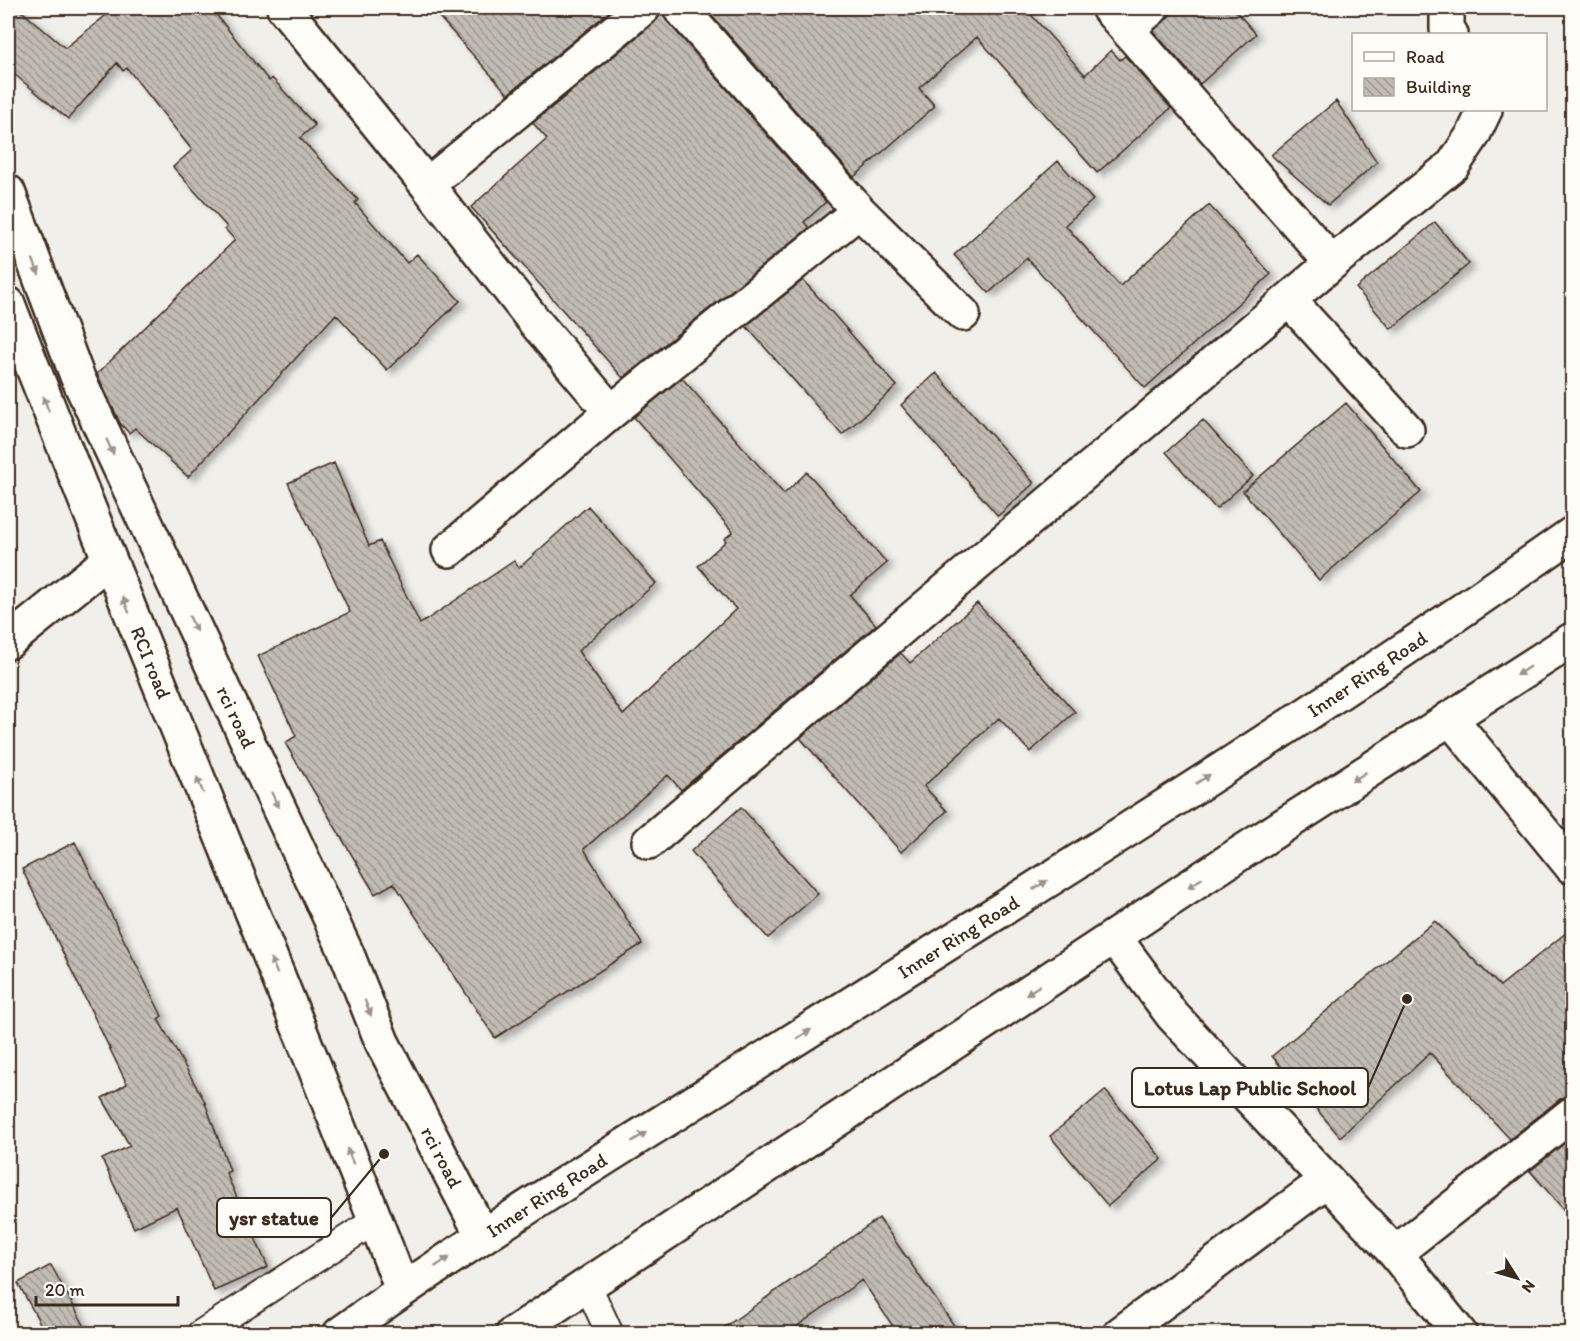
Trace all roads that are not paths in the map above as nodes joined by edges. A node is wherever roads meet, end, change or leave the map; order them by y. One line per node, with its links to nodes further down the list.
1 (284, 8): 9 (main road)
2 (644, 8): 9 (main road)
3 (680, 8): 11 (main road)
4 (1152, 8): 6 (main road)
5 (1447, 8): 7 (main road)
6 (1117, 18): 12 (main road)
7 (1450, 33)
8 (1485, 111): 12 (main road)
9 (427, 185): 16 (main road)
10 (8, 192): 30 (main road, rci road, one-way to 30)
11 (859, 211): 15 (main road); 16 (main road)
12 (1332, 263): 13 (main road)
13 (1289, 300): 17 (main road); 24 (main road)
14 (8, 304): 20 (main road, RCI road, one-way to 14)
15 (963, 314)
16 (611, 412): 19 (main road)
17 (1407, 430)
18 (1572, 534): 30 (main road, Inner Ring Road, one-way to 18)
19 (449, 550)
20 (108, 561): 22 (main road); 29 (main road, RCI road, one-way to 20)
21 (1572, 640): 23 (main road, one-way to 23)
22 (8, 642)
23 (1450, 718): 25 (main road); 26 (main road, one-way to 26)
24 (649, 842)
25 (1572, 867)
26 (1114, 937): 28 (main road); 32 (main road, one-way to 32)
27 (1572, 1114): 31 (main road)
28 (1327, 1180): 31 (main road); 38 (main road)
29 (376, 1220): 33 (main road); 34 (lane)
30 (482, 1235): 33 (main road, Inner Ring Road, one-way to 30)
31 (1395, 1253): 39 (main road)
32 (587, 1284): 36 (main road); 37 (lane)
33 (402, 1289): 35 (main road, Inner Ring Road)
34 (200, 1334)
35 (340, 1334)
36 (513, 1334)
37 (610, 1334)
38 (1120, 1334)
39 (1460, 1334)

